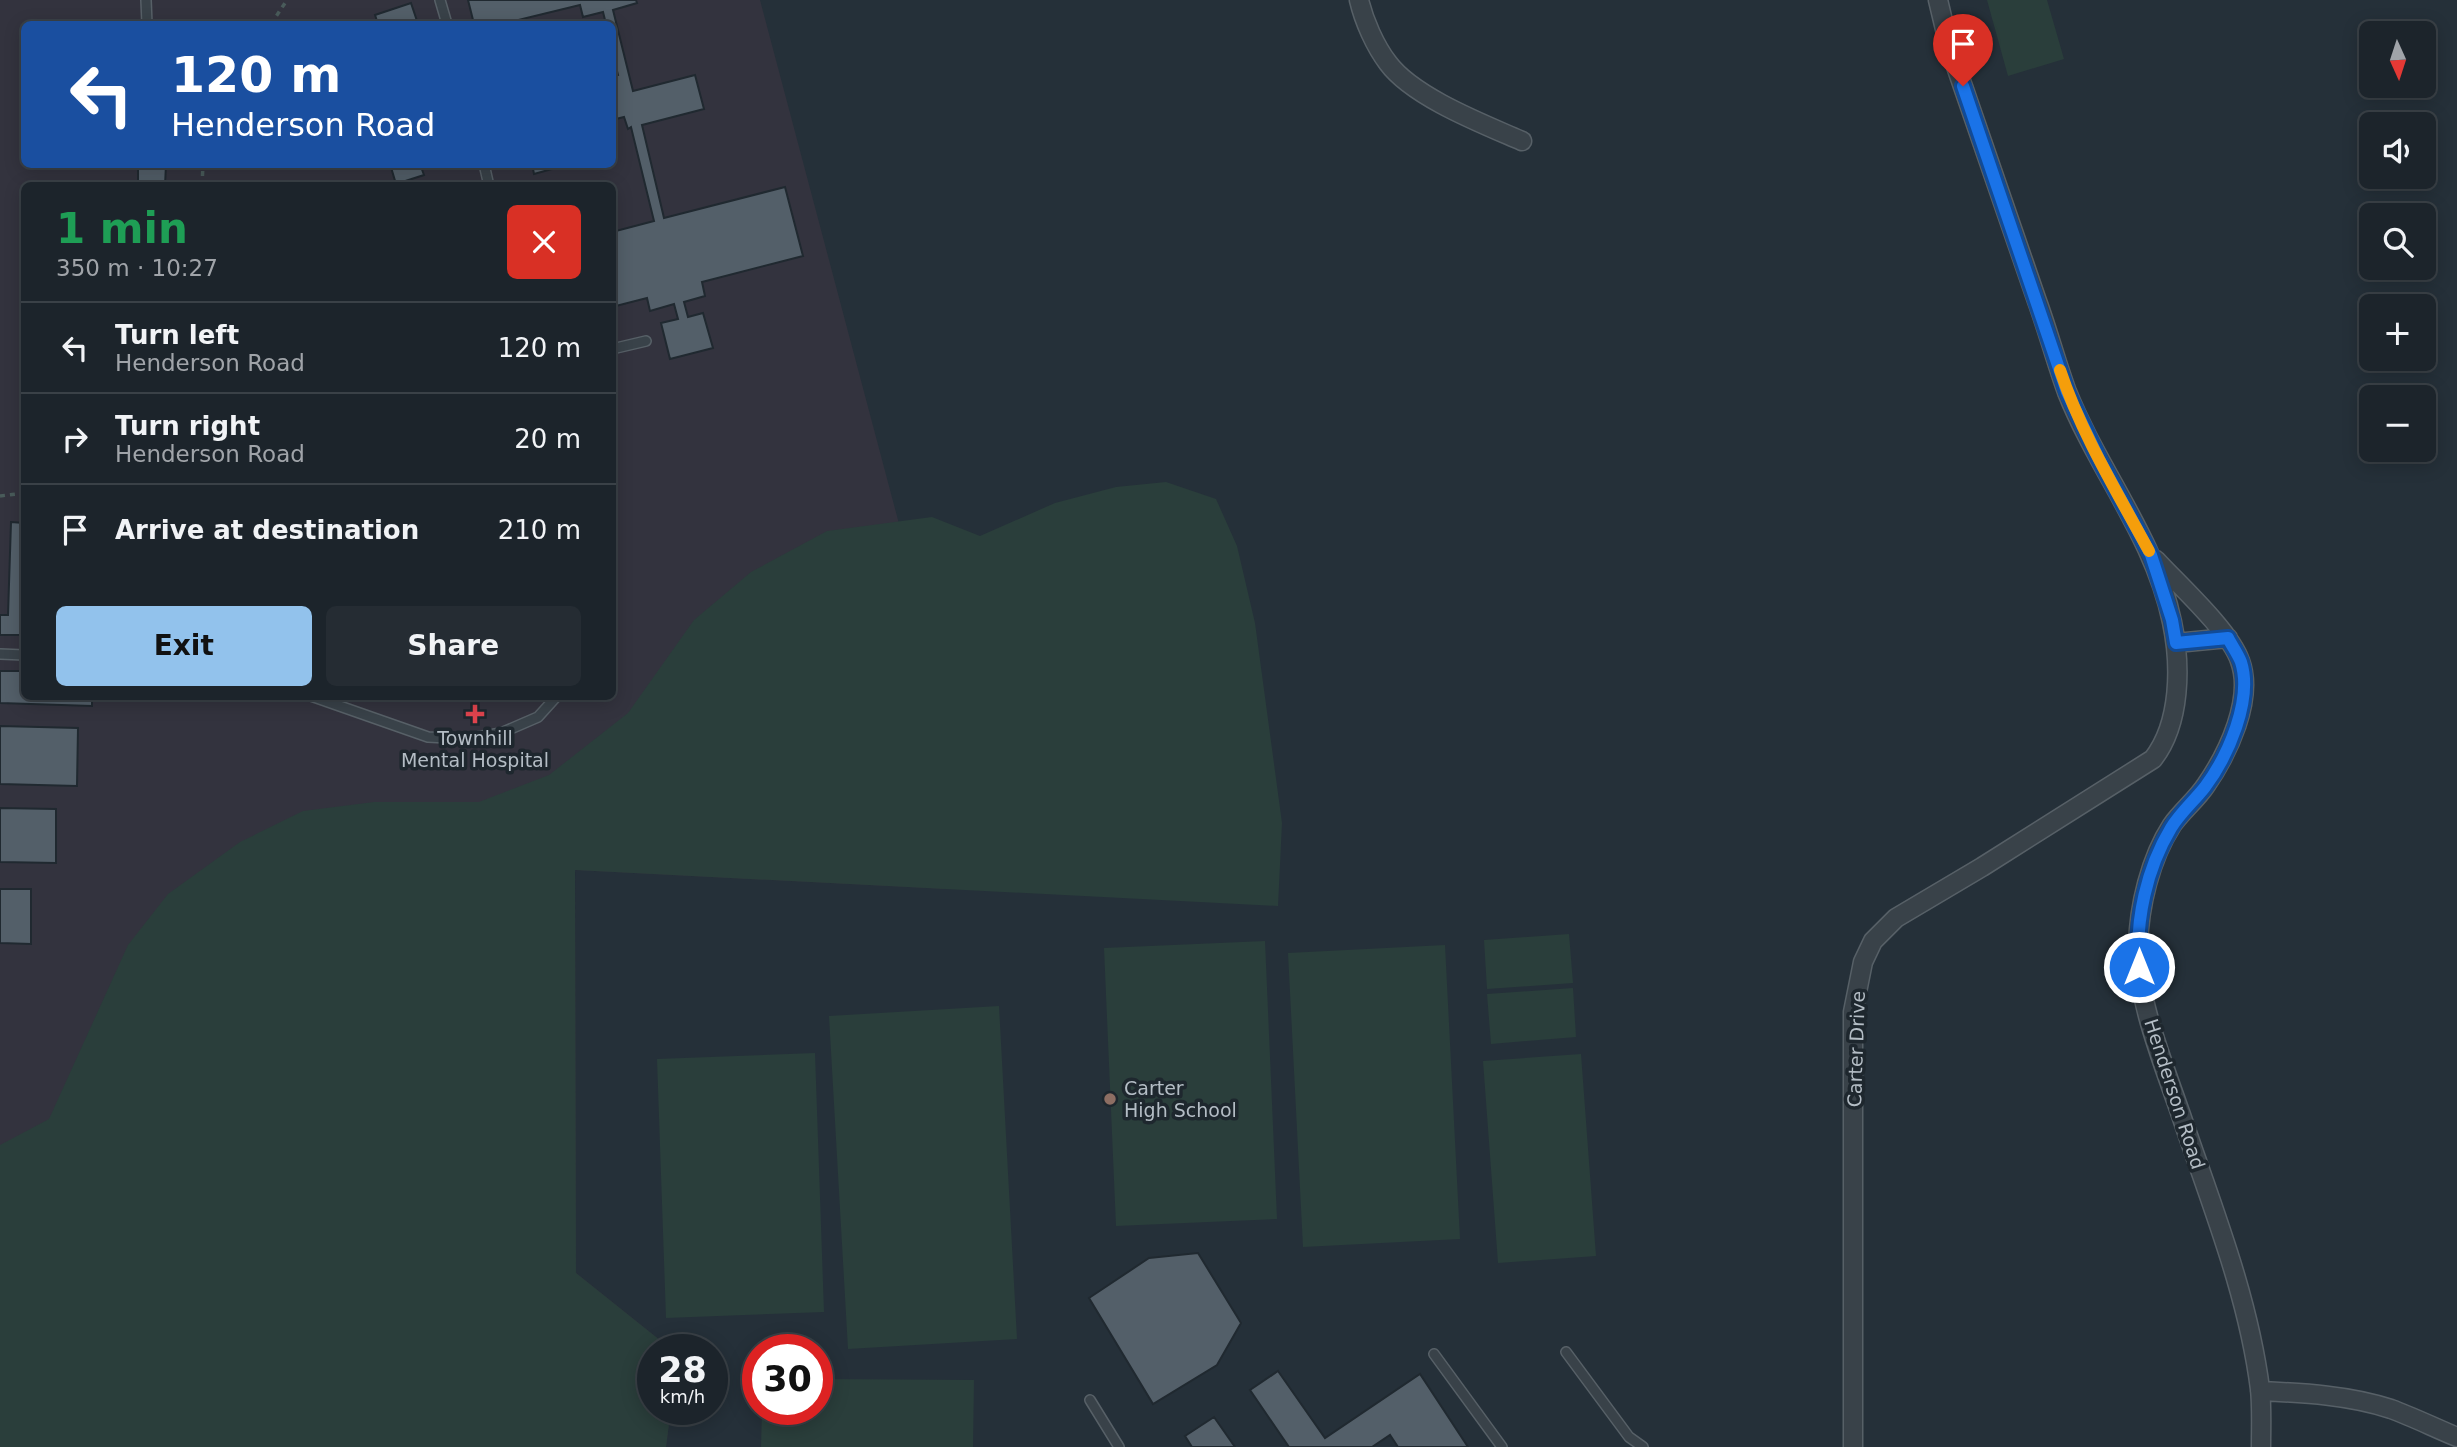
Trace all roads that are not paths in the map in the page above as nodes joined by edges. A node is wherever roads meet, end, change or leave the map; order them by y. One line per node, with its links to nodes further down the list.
1 (146, 0): 5 (lane)
2 (440, 0): 6 (lane)
3 (1359, 0): 7 (street)
4 (1938, 0): 10 (street, Henderson Road)
5 (147, 21)
6 (446, 21)
7 (1522, 141)
8 (646, 341): 9 (lane)
9 (616, 348)
10 (2151, 555): 11 (street, Henderson Road); 12 (street, Henderson Road)
11 (2228, 638): 12 (street); 19 (street, Henderson Road)
12 (2176, 643): 25 (street, Carter Drive)
13 (0, 654): 14 (lane)
14 (21, 655)
15 (322, 700): 16 (lane)
16 (553, 700)
17 (1566, 1352): 24 (lane)
18 (1434, 1354): 23 (lane)
19 (2260, 1391): 21 (street); 26 (street, Henderson Road)
20 (1090, 1400): 22 (lane)
21 (2457, 1437)
22 (1119, 1447)
23 (1502, 1447)
24 (1643, 1447)
25 (1853, 1447)
26 (2261, 1447)

